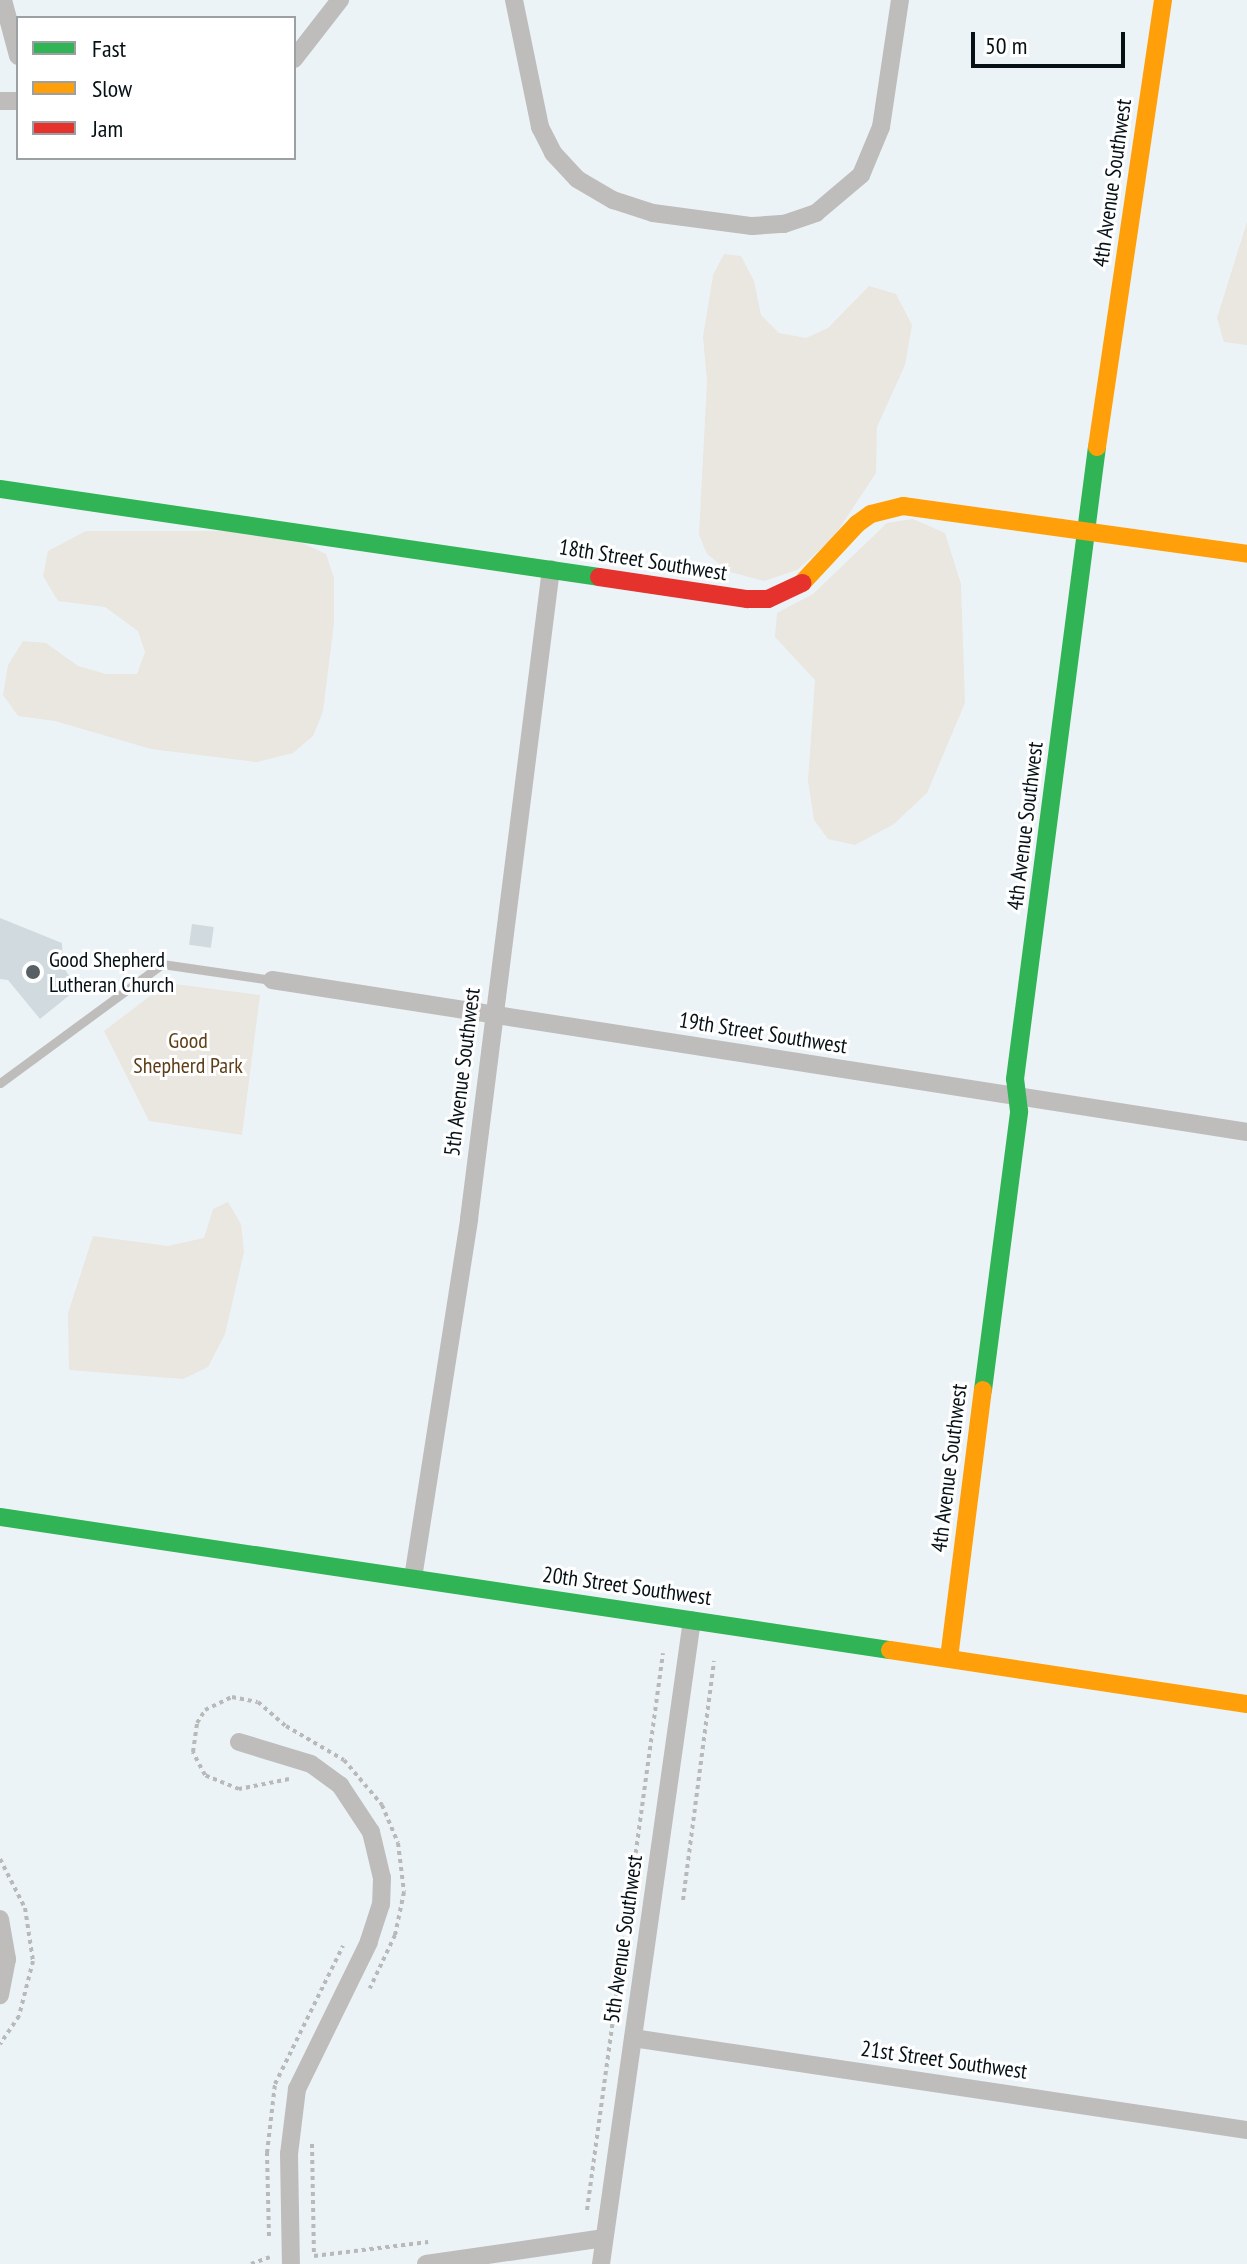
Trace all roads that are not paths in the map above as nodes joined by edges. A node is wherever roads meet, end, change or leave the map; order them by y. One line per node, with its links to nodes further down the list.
1 (3, 0): 6 (street)
2 (340, 0): 7 (street)
3 (514, 0): 4 (street)
4 (900, 0)
5 (1163, 0): 9 (street, 4th Avenue Southwest)
6 (16, 49)
7 (296, 56)
8 (0, 489): 11 (street, 18th Street Southwest)
9 (1085, 529): 10 (street, 18th Street Southwest); 11 (street, 18th Street Southwest); 15 (street, 4th Avenue Southwest)
10 (1247, 554)
11 (551, 569): 13 (street, 5th Avenue Southwest)
12 (272, 980): 13 (street, 19th Street Southwest); 14 (lane)
13 (493, 1014): 15 (street, 19th Street Southwest); 18 (street, 5th Avenue Southwest)
14 (0, 1083)
15 (1018, 1097): 16 (street, 19th Street Southwest); 20 (street, 4th Avenue Southwest)
16 (1247, 1132)
17 (0, 1517): 18 (street, 20th Street Southwest)
18 (413, 1578): 19 (street, 20th Street Southwest)
19 (692, 1620): 20 (street, 20th Street Southwest); 25 (street, 5th Avenue Southwest)
20 (949, 1658): 21 (street, 20th Street Southwest)
21 (1247, 1704)
22 (239, 1742): 28 (street)
23 (0, 1919): 24 (street)
24 (0, 1995)
25 (633, 2038): 26 (street, 21st Street Southwest); 27 (street, 5th Avenue Southwest)
26 (1247, 2130)
27 (604, 2238): 29 (street); 30 (street, 5th Avenue Southwest)
28 (291, 2264)
29 (426, 2264)
30 (601, 2264)

